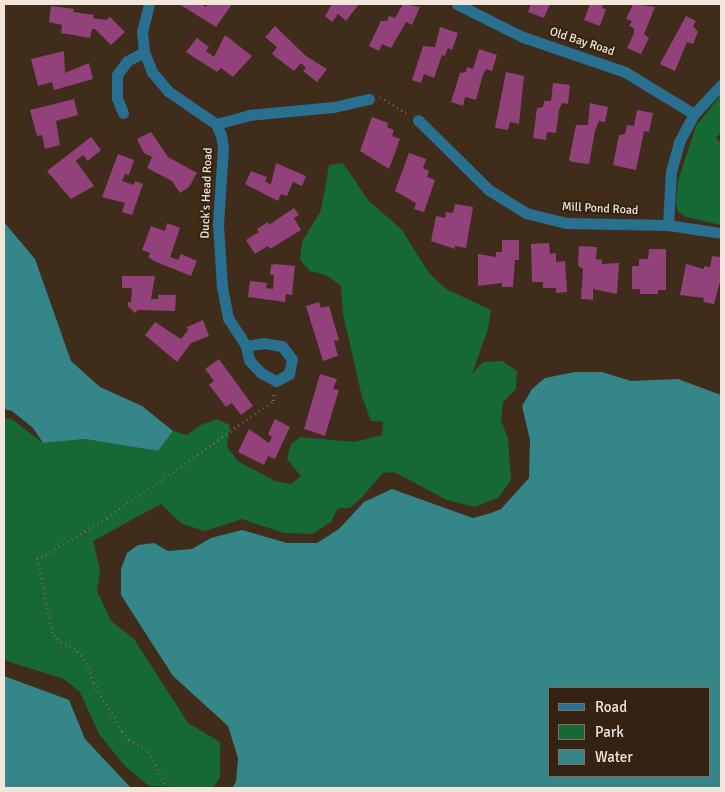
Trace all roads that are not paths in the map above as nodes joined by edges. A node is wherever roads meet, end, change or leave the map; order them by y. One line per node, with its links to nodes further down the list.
1 (149, 4): 3 (street)
2 (458, 4): 7 (street, Old Bay Road)
3 (144, 52): 6 (street); 9 (street)
4 (721, 86): 7 (street)
5 (369, 99): 9 (street)
6 (123, 114)
7 (694, 114): 10 (street)
8 (418, 120): 10 (street, Mill Pond Road)
9 (216, 124): 12 (street, Duck's Head Road)
10 (668, 225): 11 (street, Mill Pond Road)
11 (721, 233)
12 (246, 346): 12 (street, Duck's Head Road)

